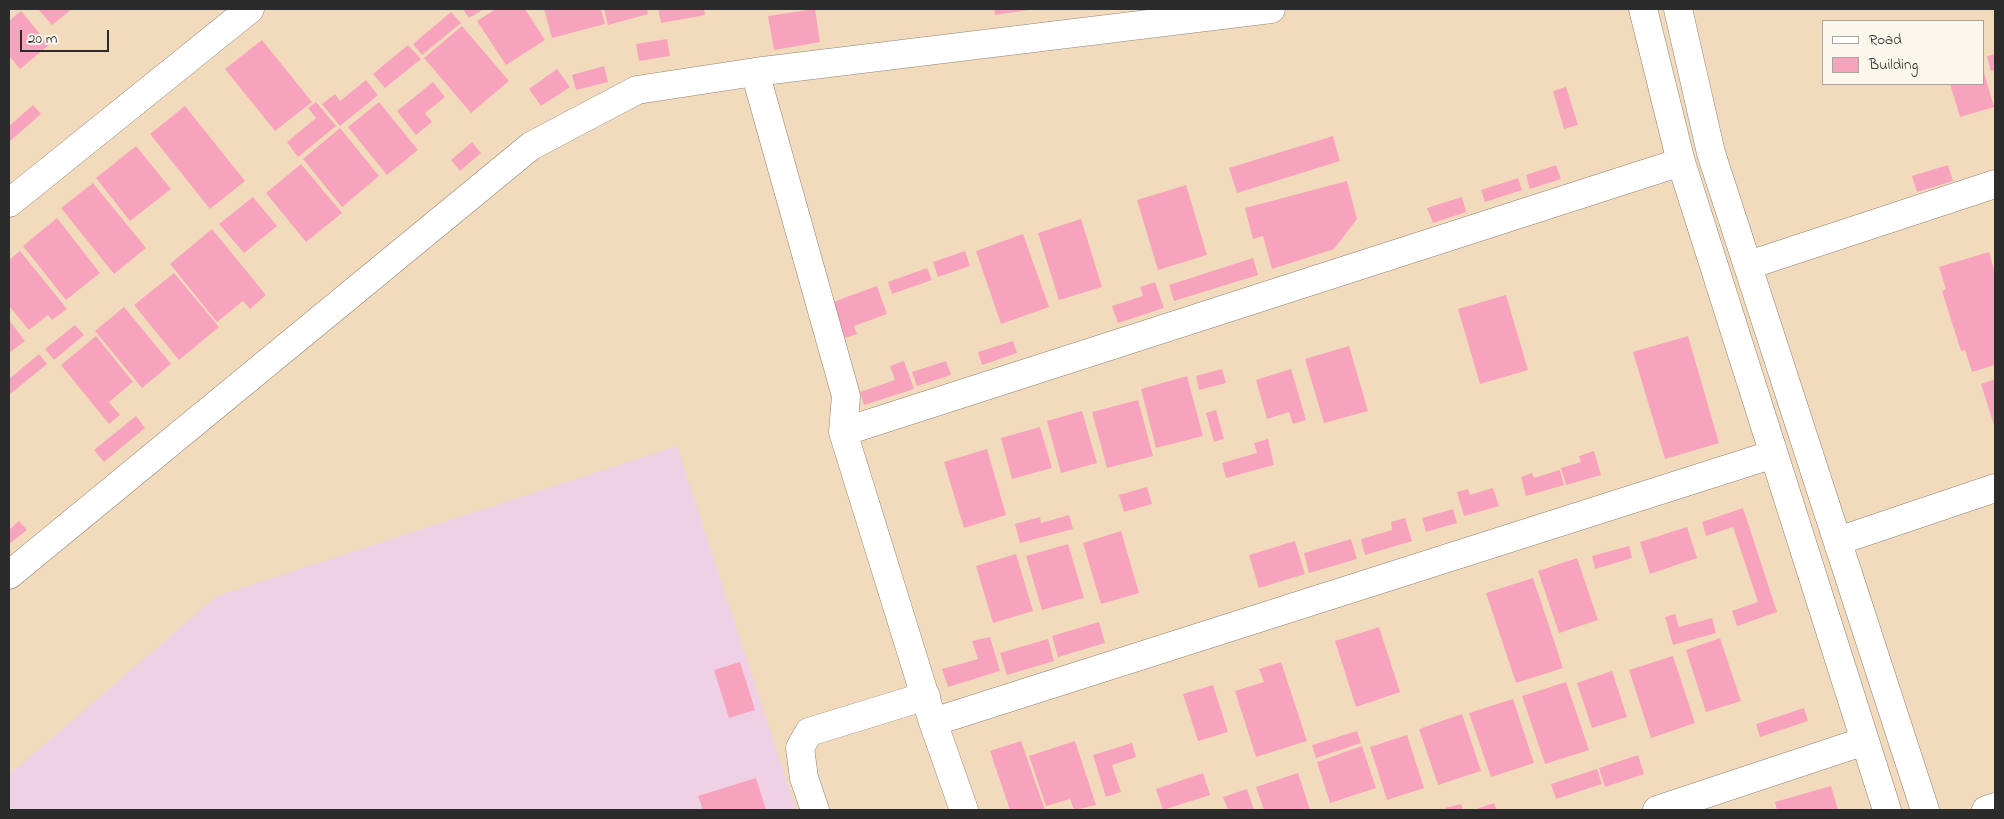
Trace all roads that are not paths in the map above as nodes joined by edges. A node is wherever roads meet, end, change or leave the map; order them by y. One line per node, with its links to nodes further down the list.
1 (250, 9): 8 (street)
2 (1270, 9): 5 (street)
3 (1679, 12): 4 (street); 9 (street)
4 (1644, 15): 6 (street)
5 (755, 72): 10 (street); 14 (street)
6 (1681, 162): 10 (street); 11 (street)
7 (1995, 184): 9 (street)
8 (9, 203)
9 (1749, 265): 13 (street)
10 (843, 432): 15 (street)
11 (1774, 454): 16 (street); 17 (street)
12 (1995, 488): 13 (street)
13 (1838, 541): 23 (street)
14 (9, 575)
15 (926, 696): 16 (street); 19 (street)
16 (934, 722): 20 (street)
17 (1865, 741): 21 (street); 22 (street)
18 (1995, 807): 24 (street)
19 (815, 810)
20 (964, 810)
21 (1657, 810)
22 (1887, 810)
23 (1925, 810)
24 (1986, 810)

